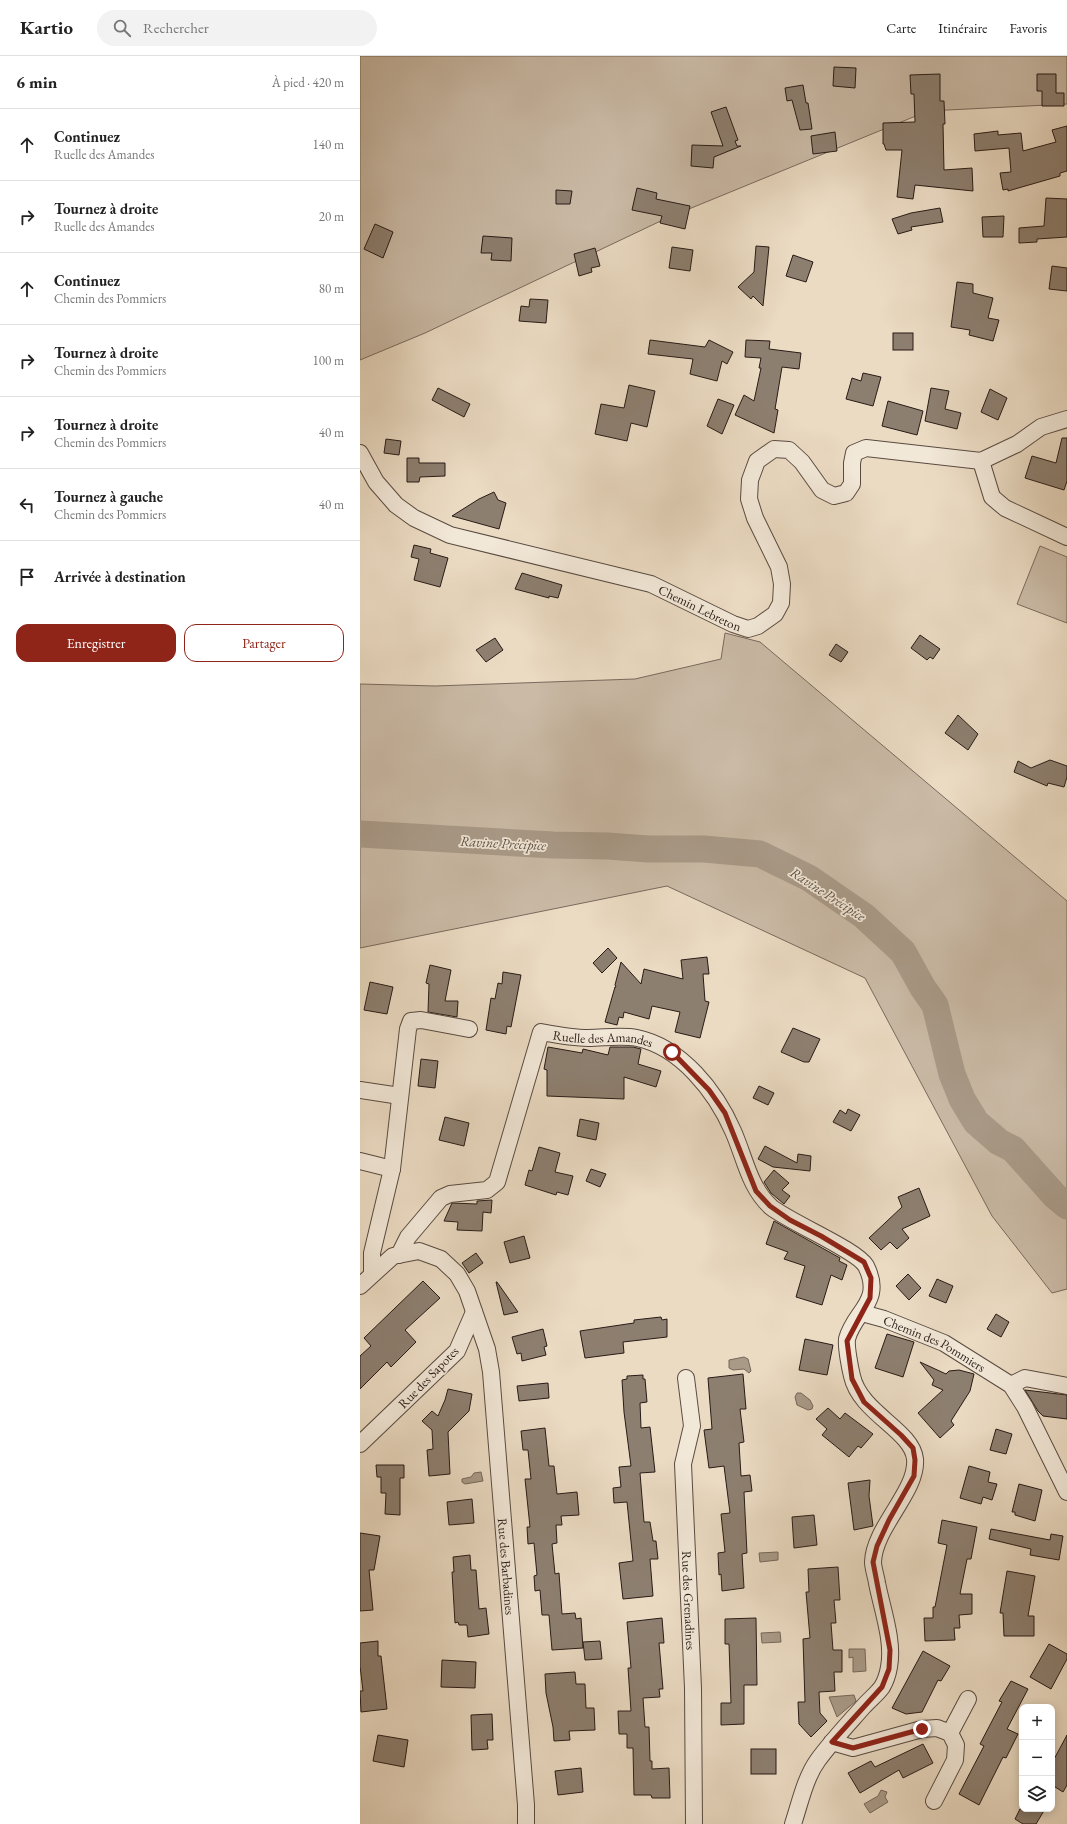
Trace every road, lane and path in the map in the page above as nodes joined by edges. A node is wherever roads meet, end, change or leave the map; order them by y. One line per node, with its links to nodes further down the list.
1 (1067, 419): 3 (street)
2 (360, 453): 3 (street, Chemin Lebreton)
3 (981, 462): 4 (street)
4 (1067, 537)
5 (469, 1029): 7 (street)
6 (360, 1090): 7 (street)
7 (400, 1096): 9 (street)
8 (360, 1161): 9 (street)
9 (392, 1169): 11 (street)
10 (399, 1255): 11 (street); 13 (street); 14 (street, Ruelle des Amandes)
11 (372, 1274): 12 (street)
12 (360, 1286)
13 (474, 1312): 18 (street, Rue des Sapotes); 24 (street, Rue des Barbadines)
14 (862, 1314): 16 (street, Chemin des Pommiers); 22 (street)
15 (686, 1378): 25 (street, Rue des Grenadines)
16 (1011, 1385): 17 (street); 19 (street, Chemin des Pommiers)
17 (1067, 1386)
18 (360, 1444)
19 (1067, 1492)
20 (968, 1699): 21 (street)
21 (950, 1733): 22 (street); 23 (street)
22 (832, 1742): 26 (street)
23 (934, 1801)
24 (526, 1824)
25 (694, 1824)
26 (793, 1824)

